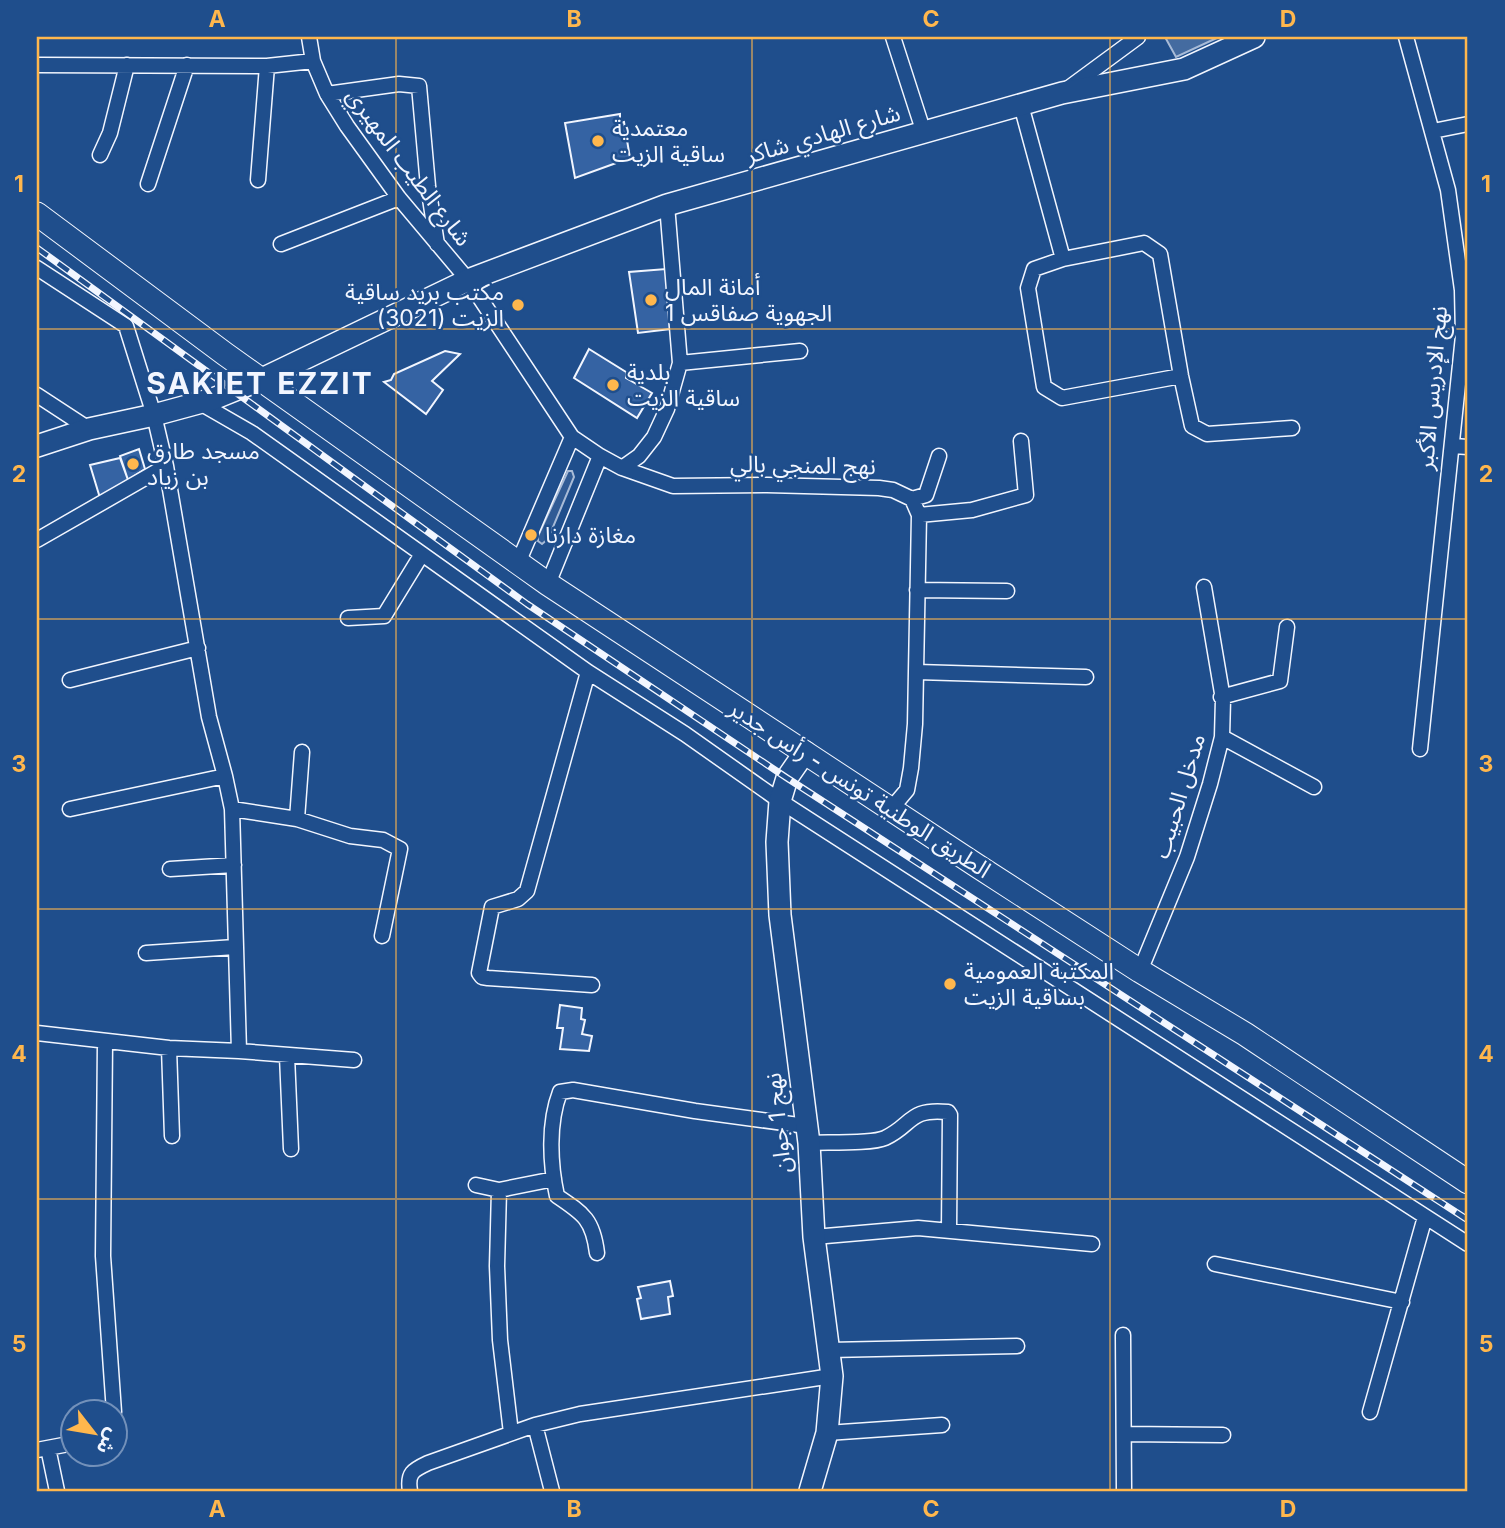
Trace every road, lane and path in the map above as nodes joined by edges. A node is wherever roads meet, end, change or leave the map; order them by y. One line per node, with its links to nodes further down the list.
1 (309, 37): 6 (street, شارع الطيب المهيري)
2 (892, 37): 16 (street)
3 (1138, 37): 11 (street)
4 (1254, 37): 11 (main road, شارع الهادي شاكر)
5 (1406, 37): 15 (street, نهج الإدريس الأكبر)
6 (313, 61): 10 (street); 12 (street, شارع الطيب المهيري)
7 (37, 65): 8 (street)
8 (127, 65): 9 (street); 17 (street)
9 (187, 65): 10 (street); 19 (street)
10 (267, 66): 18 (street)
11 (1062, 93): 13 (main road, شارع الهادي شاكر)
12 (327, 94): 20 (street, شارع الطيب المهيري); 24 (street)
13 (1021, 105): 16 (main road, شارع الهادي شاكر); 25 (street)
14 (1468, 124): 15 (street)
15 (1433, 131): 28 (street, نهج الإدريس الأكبر)
16 (924, 133): 21 (main road, شارع الهادي شاكر)
17 (100, 155)
18 (258, 180)
19 (148, 184)
20 (398, 198): 23 (street); 24 (street, شارع الطيب المهيري)
21 (667, 205): 27 (main road, شارع الهادي شاكر); 30 (street)
22 (37, 214): 32 (main road, الطريق الوطنية تونس - رأس جدير)
23 (281, 244)
24 (437, 246): 27 (street, شارع الطيب المهيري)
25 (1063, 259): 31 (street); 31 (street)
26 (37, 268): 35 (street)
27 (468, 281): 32 (main road, شارع الهادي شاكر); 38 (street, نهج المنجي بالي)
28 (1466, 336): 41 (street, نهج الإدريس الأكبر)
29 (800, 351): 30 (street)
30 (680, 363): 45 (street)
31 (1181, 376): 36 (street)
32 (262, 379): 34 (main road, شارع الهادي شاكر); 50 (main road, الطريق الوطنية تونس - رأس جدير)
33 (37, 395): 37 (street)
34 (200, 403): 35 (main road, شارع الهادي شاكر); 49 (street)
35 (154, 415): 37 (main road, شارع الهادي شاكر); 44 (street)
36 (1292, 428)
37 (89, 429): 40 (main road, شارع الهادي شاكر)
38 (572, 437): 42 (street, نهج المنجي بالي); 50 (street)
39 (1021, 441): 47 (street)
40 (37, 446)
41 (1461, 446): 64 (street, نهج الإدريس الأكبر)
42 (600, 456): 45 (street, نهج المنجي بالي); 51 (street)
43 (939, 456): 46 (street)
44 (166, 466): 48 (street); 57 (street)
45 (622, 468): 46 (street, نهج المنجي بالي)
46 (912, 499): 47 (street)
47 (919, 515): 53 (street)
48 (37, 540)
49 (422, 554): 55 (street); 58 (street)
50 (519, 563): 51 (main road, الطريق الوطنية تونس - رأس جدير)
51 (548, 584): 66 (main road, الطريق الوطنية تونس - رأس جدير)
52 (1204, 587): 62 (street, مدخل الحبيب)
53 (917, 590): 54 (street); 59 (street)
54 (1007, 591)
55 (348, 618)
56 (1287, 627): 62 (street)
57 (198, 648): 61 (street); 67 (street)
58 (589, 672): 69 (street); 80 (street)
59 (917, 672): 60 (street); 72 (street)
60 (1086, 677)
61 (70, 680)
62 (1221, 697): 63 (street, مدخل الحبيب)
63 (1222, 737): 68 (street); 79 (street, مدخل الحبيب)
64 (1420, 749)
65 (302, 752): 73 (street)
66 (804, 752): 69 (main road, نهج 1 جوان); 72 (main road, الطريق الوطنية تونس - رأس جدير)
67 (225, 776): 70 (street); 71 (street)
68 (1314, 787)
69 (780, 801): 87 (main road, نهج 1 جوان); 94 (street)
70 (70, 809)
71 (232, 809): 73 (street); 74 (street)
72 (891, 809): 79 (main road, الطريق الوطنية تونس - رأس جدير)
73 (297, 819): 76 (street)
74 (234, 865): 75 (street); 77 (street)
75 (170, 869)
76 (382, 936)
77 (235, 947): 78 (street); 84 (street)
78 (146, 953)
79 (1140, 971): 91 (main road, الطريق الوطنية تونس - رأس جدير)
80 (592, 985)
81 (37, 1033): 82 (street)
82 (104, 1042): 83 (street); 106 (street)
83 (169, 1048): 84 (street); 88 (street)
84 (239, 1051): 85 (street)
85 (287, 1056): 86 (street); 89 (street)
86 (354, 1060)
87 (807, 1135): 90 (street); 95 (street); 96 (main road, نهج 1 جوان)
88 (172, 1136)
89 (291, 1149)
90 (554, 1179): 93 (street); 99 (street)
91 (1468, 1182)
92 (476, 1185): 93 (street)
93 (499, 1190): 110 (street)
94 (1425, 1217): 98 (street); 101 (street)
95 (949, 1230): 96 (street); 97 (street)
96 (814, 1237): 104 (main road, نهج 1 جوان)
97 (1092, 1244)
98 (1468, 1244)
99 (597, 1253)
100 (1215, 1264): 101 (street)
101 (1402, 1302): 107 (street)
102 (1123, 1335): 112 (street)
103 (1017, 1346): 104 (street)
104 (830, 1350): 105 (main road, نهج 1 جوان)
105 (832, 1376): 109 (street); 111 (main road, نهج 1 جوان)
106 (113, 1398)
107 (1370, 1412)
108 (942, 1424): 111 (street)
109 (535, 1425): 110 (street); 118 (street)
110 (512, 1433): 117 (street)
111 (827, 1433): 119 (main road, نهج 1 جوان)
112 (1125, 1434): 113 (street); 120 (street)
113 (1223, 1435)
114 (60, 1446): 115 (street)
115 (42, 1449): 116 (street)
116 (57, 1491)
117 (410, 1491)
118 (551, 1491)
119 (810, 1491)
120 (1124, 1491)

